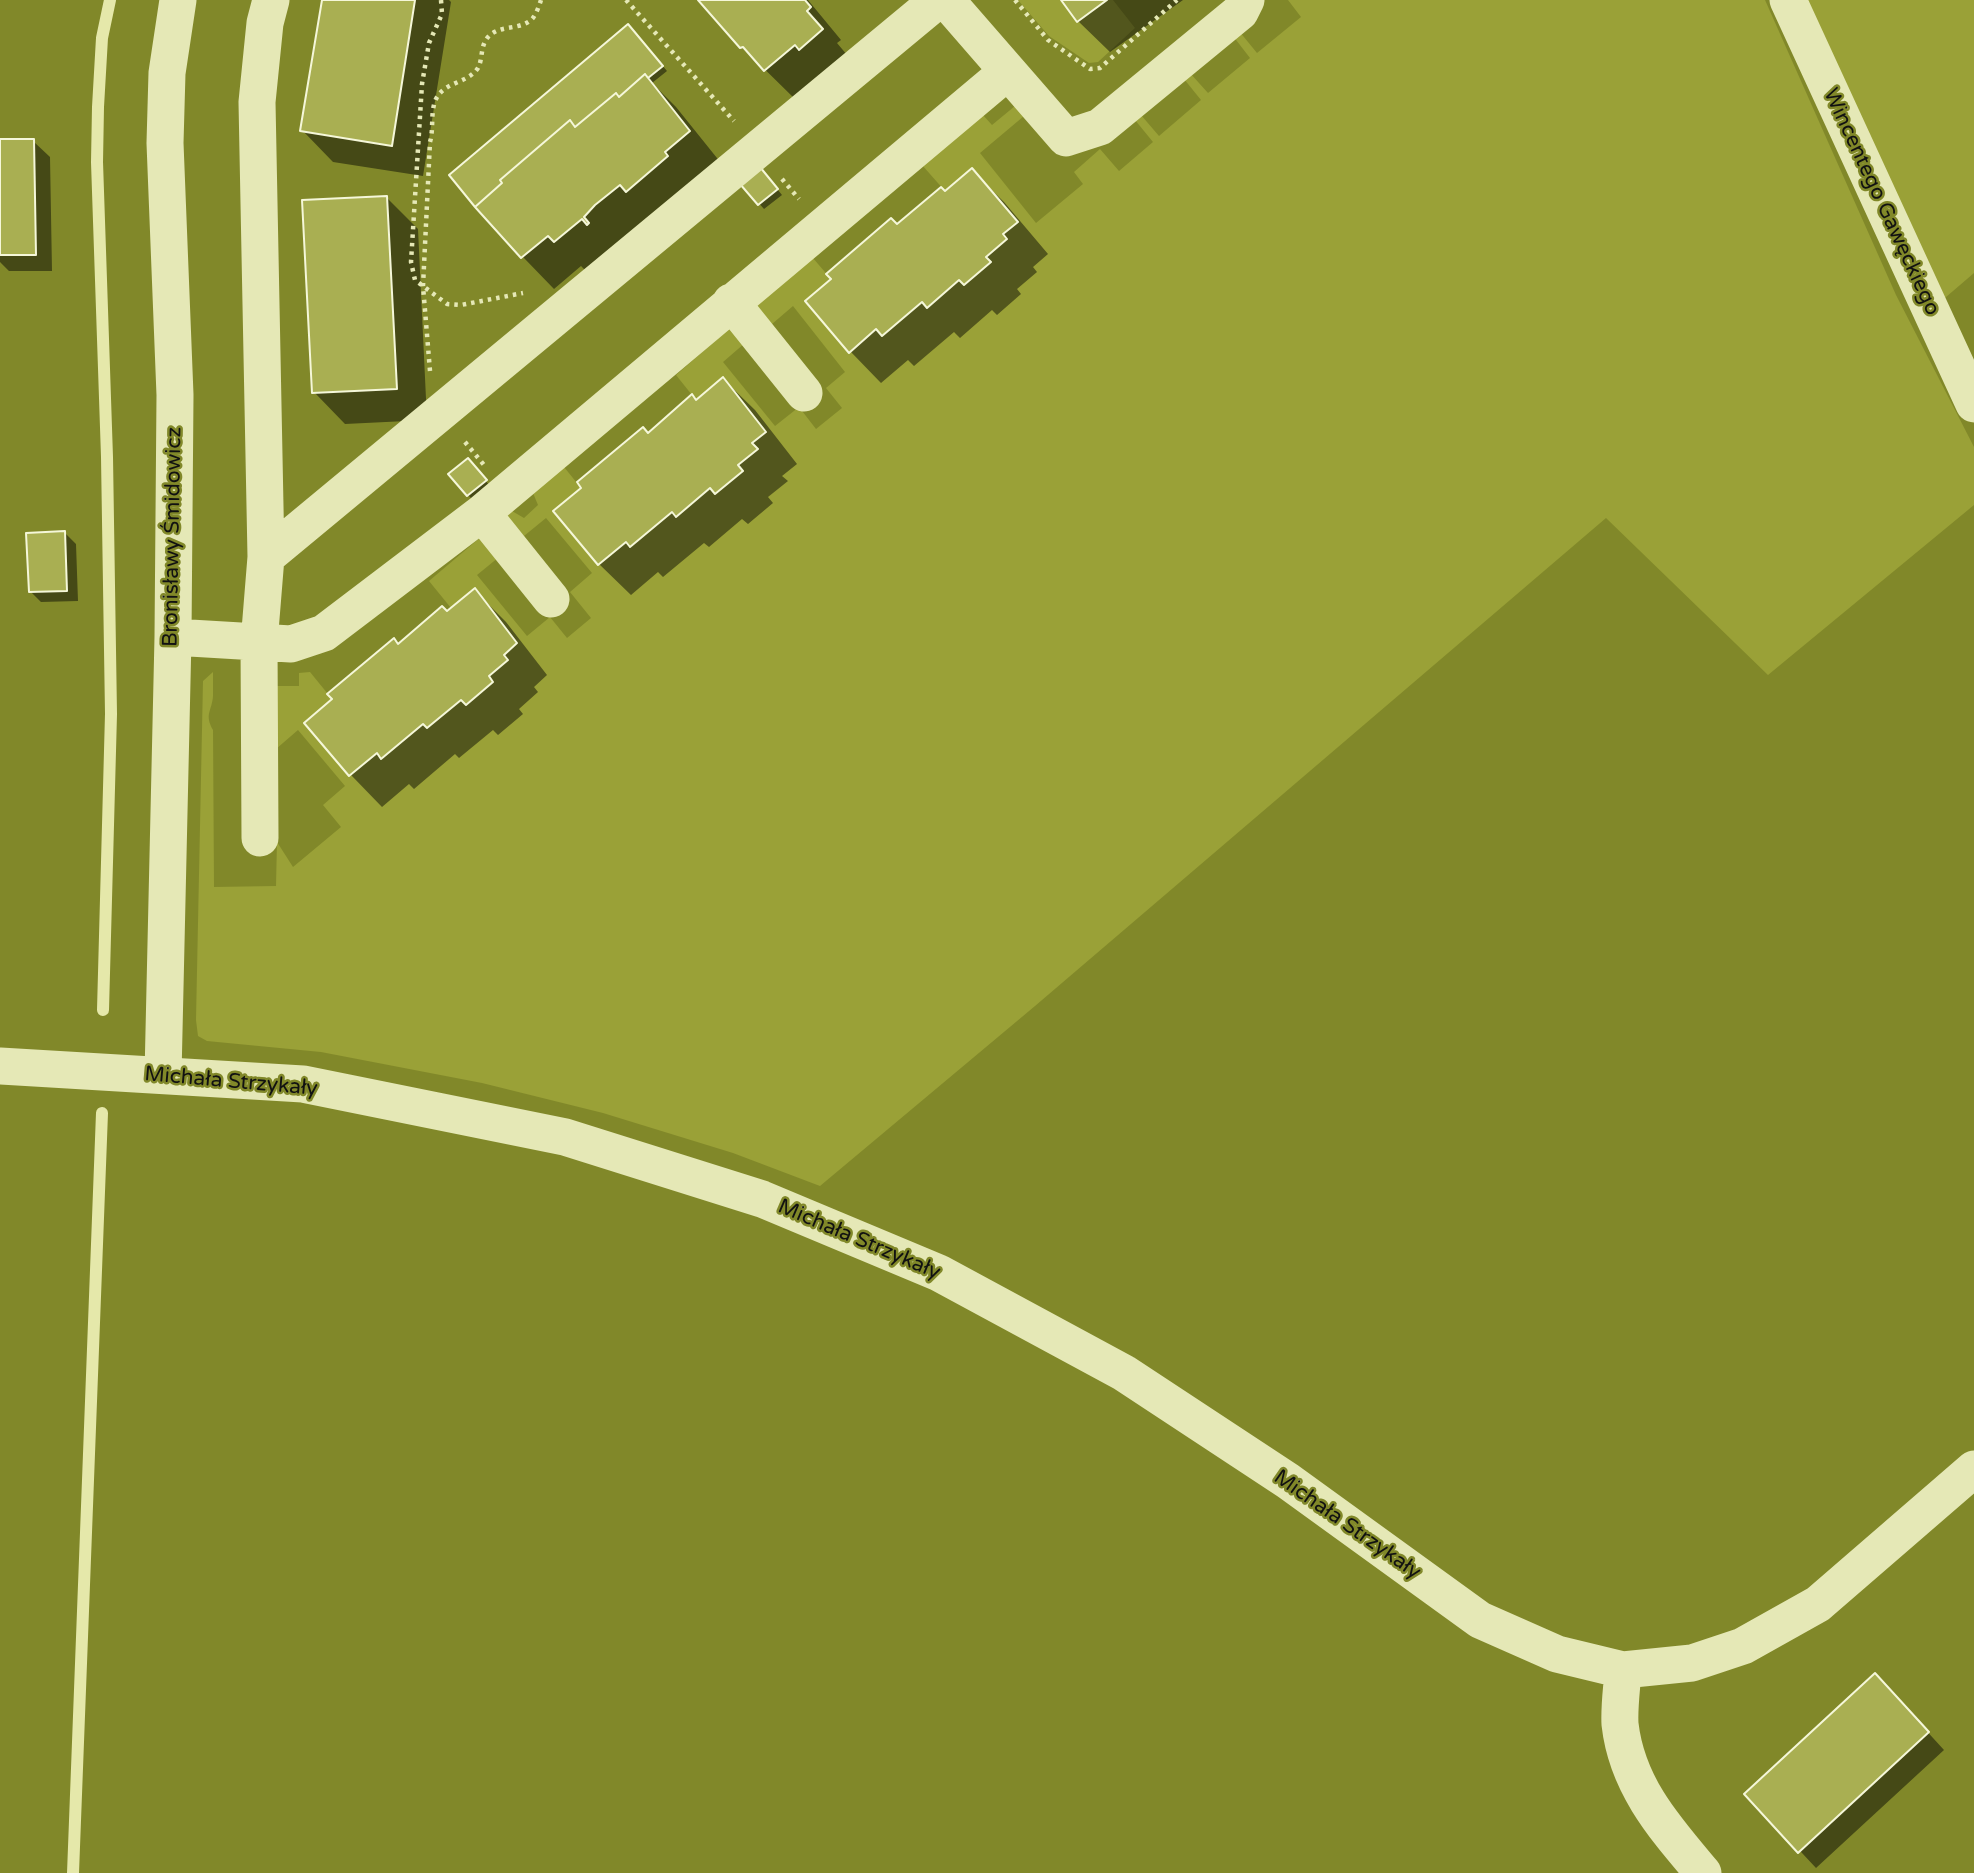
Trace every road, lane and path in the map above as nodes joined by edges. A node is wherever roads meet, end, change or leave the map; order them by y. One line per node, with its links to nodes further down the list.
1 (178, 0): 24 (street, Bronisławy Śmidowicz)
2 (271, 0): 22 (street)
3 (441, 0): 15 (path)
4 (541, 0): 15 (path)
5 (626, 0): 13 (path)
6 (938, 0): 13 (street)
7 (946, 0): 12 (street)
8 (1015, 0): 9 (path)
9 (1177, 0)
10 (1246, 0): 12 (street)
11 (1788, 0): 19 (street, Wincentego Gawęckiego)
12 (1007, 72): 14 (street)
13 (757, 150): 14 (path); 20 (street)
14 (823, 226): 17 (street)
15 (423, 286): 16 (path); 20 (path)
16 (535, 291)
17 (731, 302): 18 (street); 21 (street)
18 (804, 393)
19 (1974, 404)
20 (439, 412): 21 (path); 22 (street)
21 (495, 503): 23 (street); 25 (street)
22 (266, 556): 25 (street)
23 (551, 599)
24 (173, 637): 25 (street); 28 (street, Bronisławy Śmidowicz)
25 (259, 643): 26 (street)
26 (260, 838)
27 (0, 1066): 28 (street, Michała Strzykały)
28 (163, 1075): 30 (street, Michała Strzykały)
29 (1974, 1469): 30 (street, Michała Strzykały)
30 (1623, 1670): 31 (street)
31 (1703, 1873)

